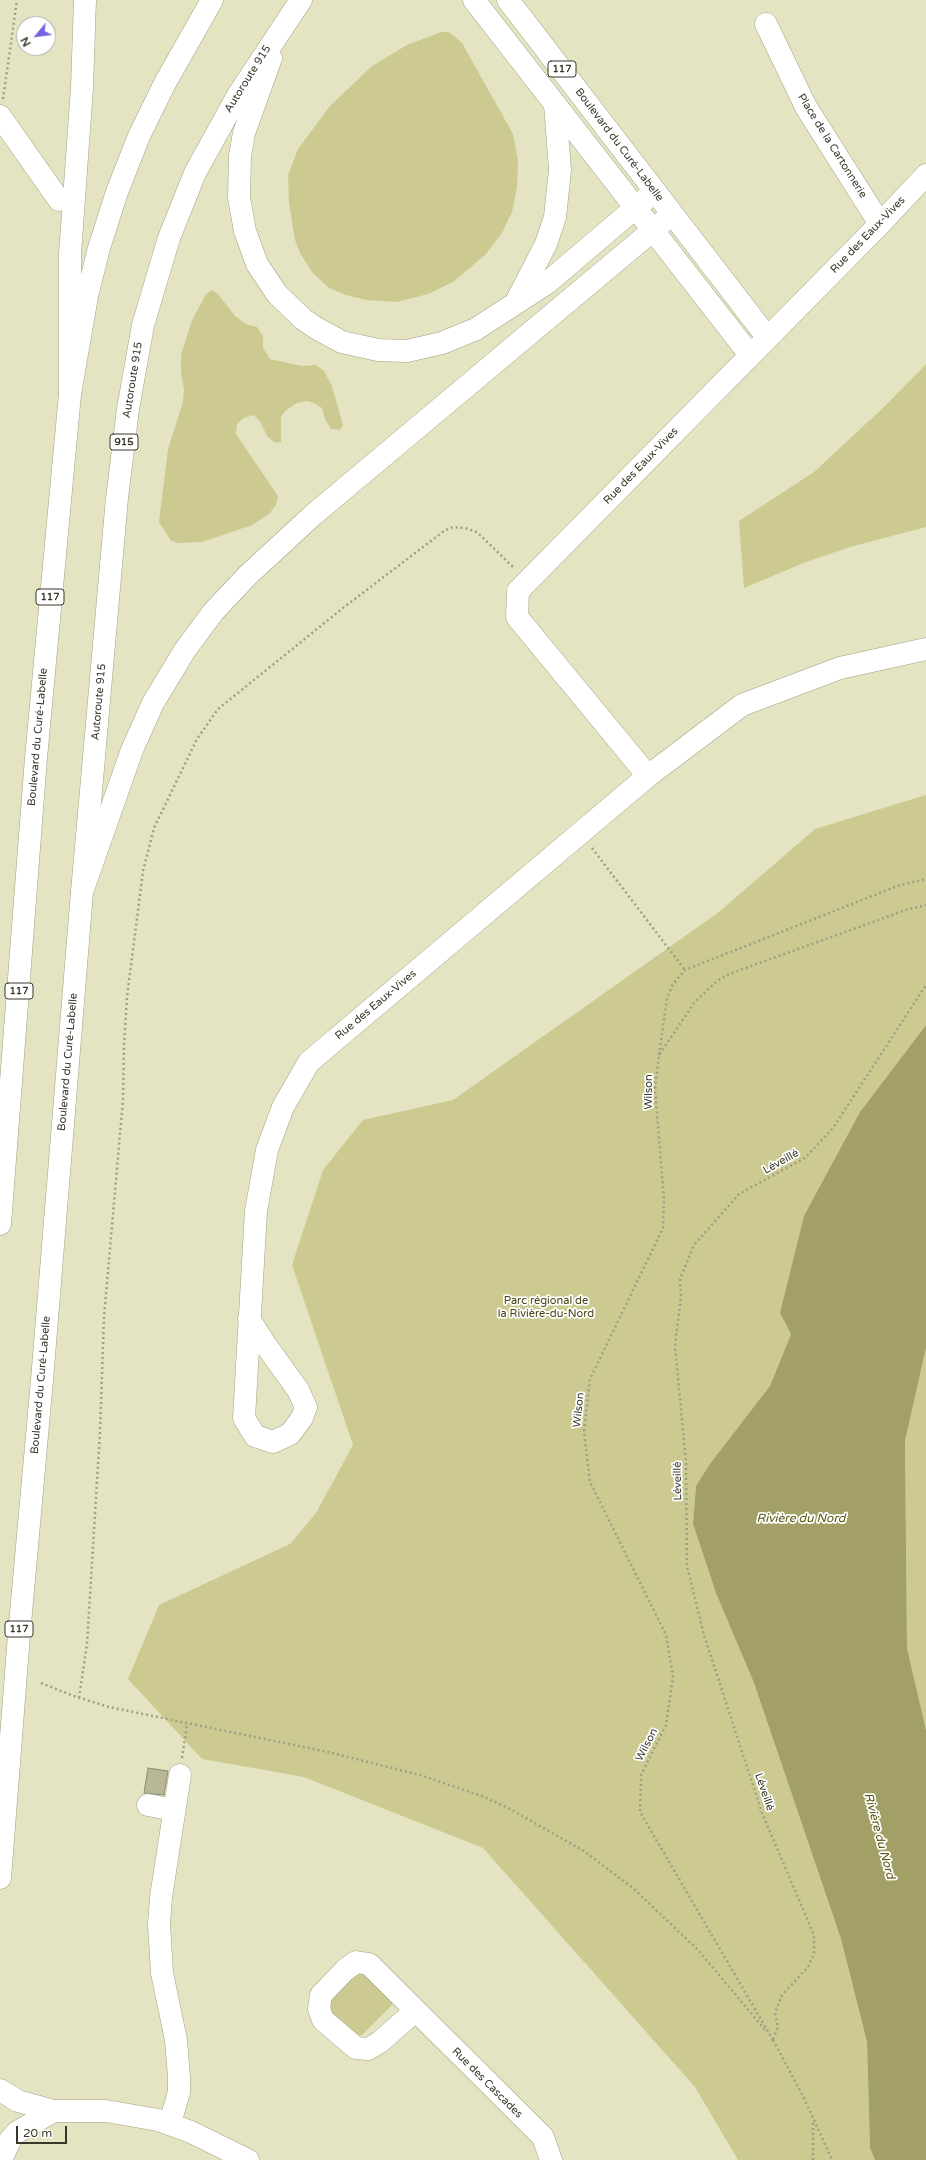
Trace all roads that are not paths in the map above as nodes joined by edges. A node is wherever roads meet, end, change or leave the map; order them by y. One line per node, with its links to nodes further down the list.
1 (85, 0): 14 (main road)
2 (212, 0): 20 (main road)
3 (301, 0): 7 (main road, Autoroute 915 / 915)
4 (474, 0): 8 (main road)
5 (508, 0): 11 (main road, Boulevard du Curé-Labelle / 117)
6 (766, 24): 15 (main road, Place de la Cartonnerie)
7 (283, 25): 17 (main road); 23 (main road, Autoroute 915 / 915)
8 (555, 104): 12 (main road); 17 (main road)
9 (1, 109): 14 (main road)
10 (926, 175): 15 (main road, Rue des Eaux-Vives)
11 (654, 192): 12 (main road); 13 (main road, Boulevard du Curé-Labelle / 117)
12 (634, 208): 16 (main road); 17 (main road)
13 (672, 215): 16 (main road); 18 (main road, 117)
14 (72, 220): 20 (main road)
15 (880, 224): 18 (main road, Rue des Eaux-Vives)
16 (652, 231): 19 (main road); 23 (main road)
17 (516, 302)
18 (767, 337): 19 (main road, Rue des Eaux-Vives)
19 (750, 355): 22 (main road, Rue des Eaux-Vives)
20 (70, 394): 24 (main road, Boulevard du Curé-Labelle / 117)
21 (926, 649): 22 (main road, Rue des Eaux-Vives)
22 (648, 776): 25 (main road, Rue des Eaux-Vives)
23 (82, 892): 29 (main road, Boulevard du Curé-Labelle / 117)
24 (0, 1224)
25 (249, 1319): 25 (main road, Rue des Eaux-Vives)
26 (181, 1769): 28 (main road)
27 (148, 1805): 28 (main road)
28 (174, 1810): 33 (main road)
29 (0, 1878)
30 (415, 2011): 36 (main road, Rue des Cascades)
31 (0, 2090): 32 (main road)
32 (54, 2111): 33 (main road); 34 (main road)
33 (170, 2124): 35 (main road)
34 (1, 2160)
35 (248, 2160)
36 (551, 2160)

